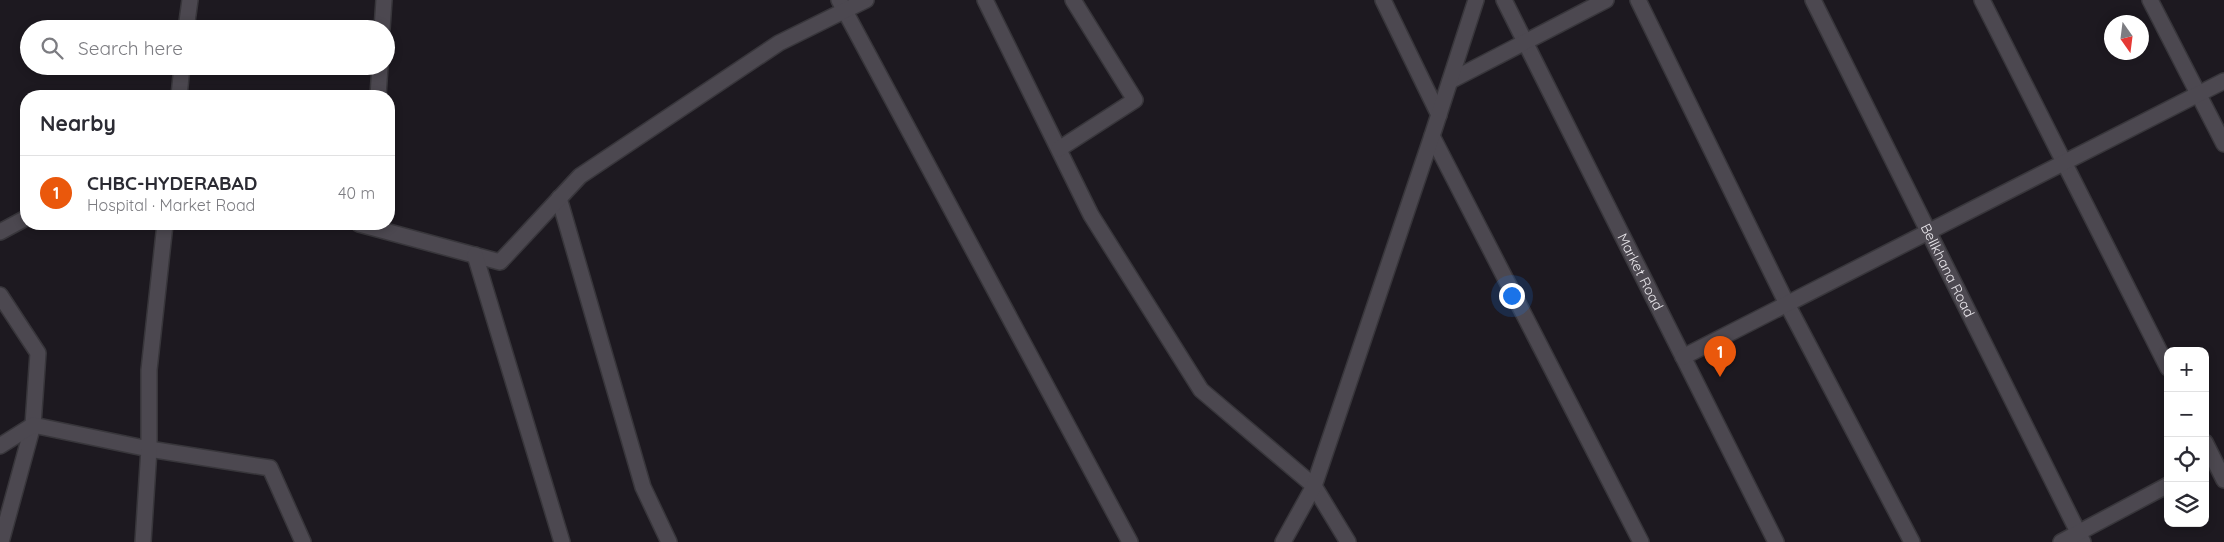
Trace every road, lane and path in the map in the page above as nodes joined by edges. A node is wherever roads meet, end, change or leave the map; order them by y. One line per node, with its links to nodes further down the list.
1 (190, 0): 15 (street)
2 (384, 0): 16 (street)
3 (866, 0): 14 (street)
4 (985, 0): 28 (street)
5 (1073, 0): 28 (street)
6 (1383, 0): 25 (street)
7 (1476, 0): 20 (street)
8 (1504, 0): 17 (street, Market Road)
9 (1606, 0): 17 (street)
10 (1638, 0): 38 (street)
11 (1812, 0): 35 (street, Bellkhana Road)
12 (1982, 0): 29 (street)
13 (2150, 0): 24 (street)
14 (842, 5): 30 (street); 54 (street)
15 (187, 20)
16 (383, 20)
17 (1525, 42): 20 (street); 39 (street, Market Road)
18 (181, 75): 22 (street)
19 (379, 75): 23 (street)
20 (1450, 81): 25 (street)
21 (2224, 81): 24 (street)
22 (180, 90)
23 (378, 90)
24 (2198, 94): 27 (street); 29 (street)
25 (1439, 114): 26 (street)
26 (1432, 136): 46 (street); 57 (street)
27 (2224, 144)
28 (1059, 149): 46 (street)
29 (2064, 162): 35 (street); 40 (street)
30 (559, 198): 36 (street); 53 (street)
31 (20, 221): 34 (street)
32 (164, 230): 43 (street)
33 (381, 230): 36 (street)
34 (0, 232)
35 (1928, 232): 38 (street); 48 (street, Bellkhana Road)
36 (475, 255): 52 (street)
37 (0, 295): 41 (street)
38 (1787, 304): 39 (street); 59 (street)
39 (1683, 357): 58 (street, Market Road)
40 (2164, 360)
41 (33, 425): 42 (street); 43 (street); 49 (street)
42 (0, 446)
43 (148, 449): 50 (street); 51 (street)
44 (2214, 460): 45 (street)
45 (2224, 480)
46 (1314, 486): 55 (street); 56 (street)
47 (2164, 487): 48 (street)
48 (2080, 537): 60 (street)
49 (1, 542)
50 (143, 542)
51 (303, 542)
52 (562, 542)
53 (669, 542)
54 (1130, 542)
55 (1283, 542)
56 (1348, 542)
57 (1641, 542)
58 (1776, 542)
59 (1912, 542)
60 (2061, 542)

